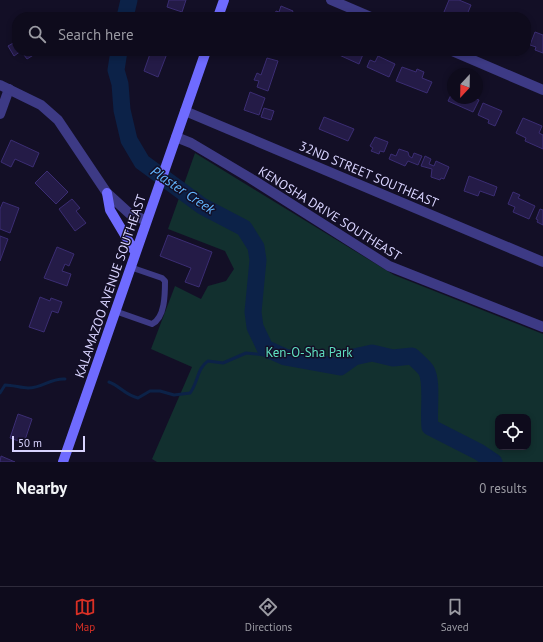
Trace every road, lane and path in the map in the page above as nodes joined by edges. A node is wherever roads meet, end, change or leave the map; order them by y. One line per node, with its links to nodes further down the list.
1 (224, 0): 3 (main road)
2 (331, 0): 4 (street)
3 (220, 12)
4 (359, 12)
5 (204, 56): 9 (main road, KALAMAZOO AVENUE SOUTHEAST)
6 (464, 56): 8 (street)
7 (5, 87): 10 (street); 12 (street)
8 (543, 90)
9 (185, 111): 11 (main road, KALAMAZOO AVENUE SOUTHEAST); 15 (street, 32ND STREET SOUTHEAST)
10 (0, 114)
11 (176, 137): 13 (main road, KALAMAZOO AVENUE SOUTHEAST); 18 (street, KENOSHA DRIVE SOUTHEAST)
12 (108, 193): 13 (street); 14 (main road)
13 (145, 220): 14 (main road, KALAMAZOO AVENUE SOUTHEAST)
14 (135, 252): 16 (main road, KALAMAZOO AVENUE SOUTHEAST)
15 (543, 262)
16 (130, 267): 17 (main road, KALAMAZOO AVENUE SOUTHEAST); 17 (lane)
17 (114, 311): 19 (main road, KALAMAZOO AVENUE SOUTHEAST)
18 (543, 327)
19 (63, 462)

